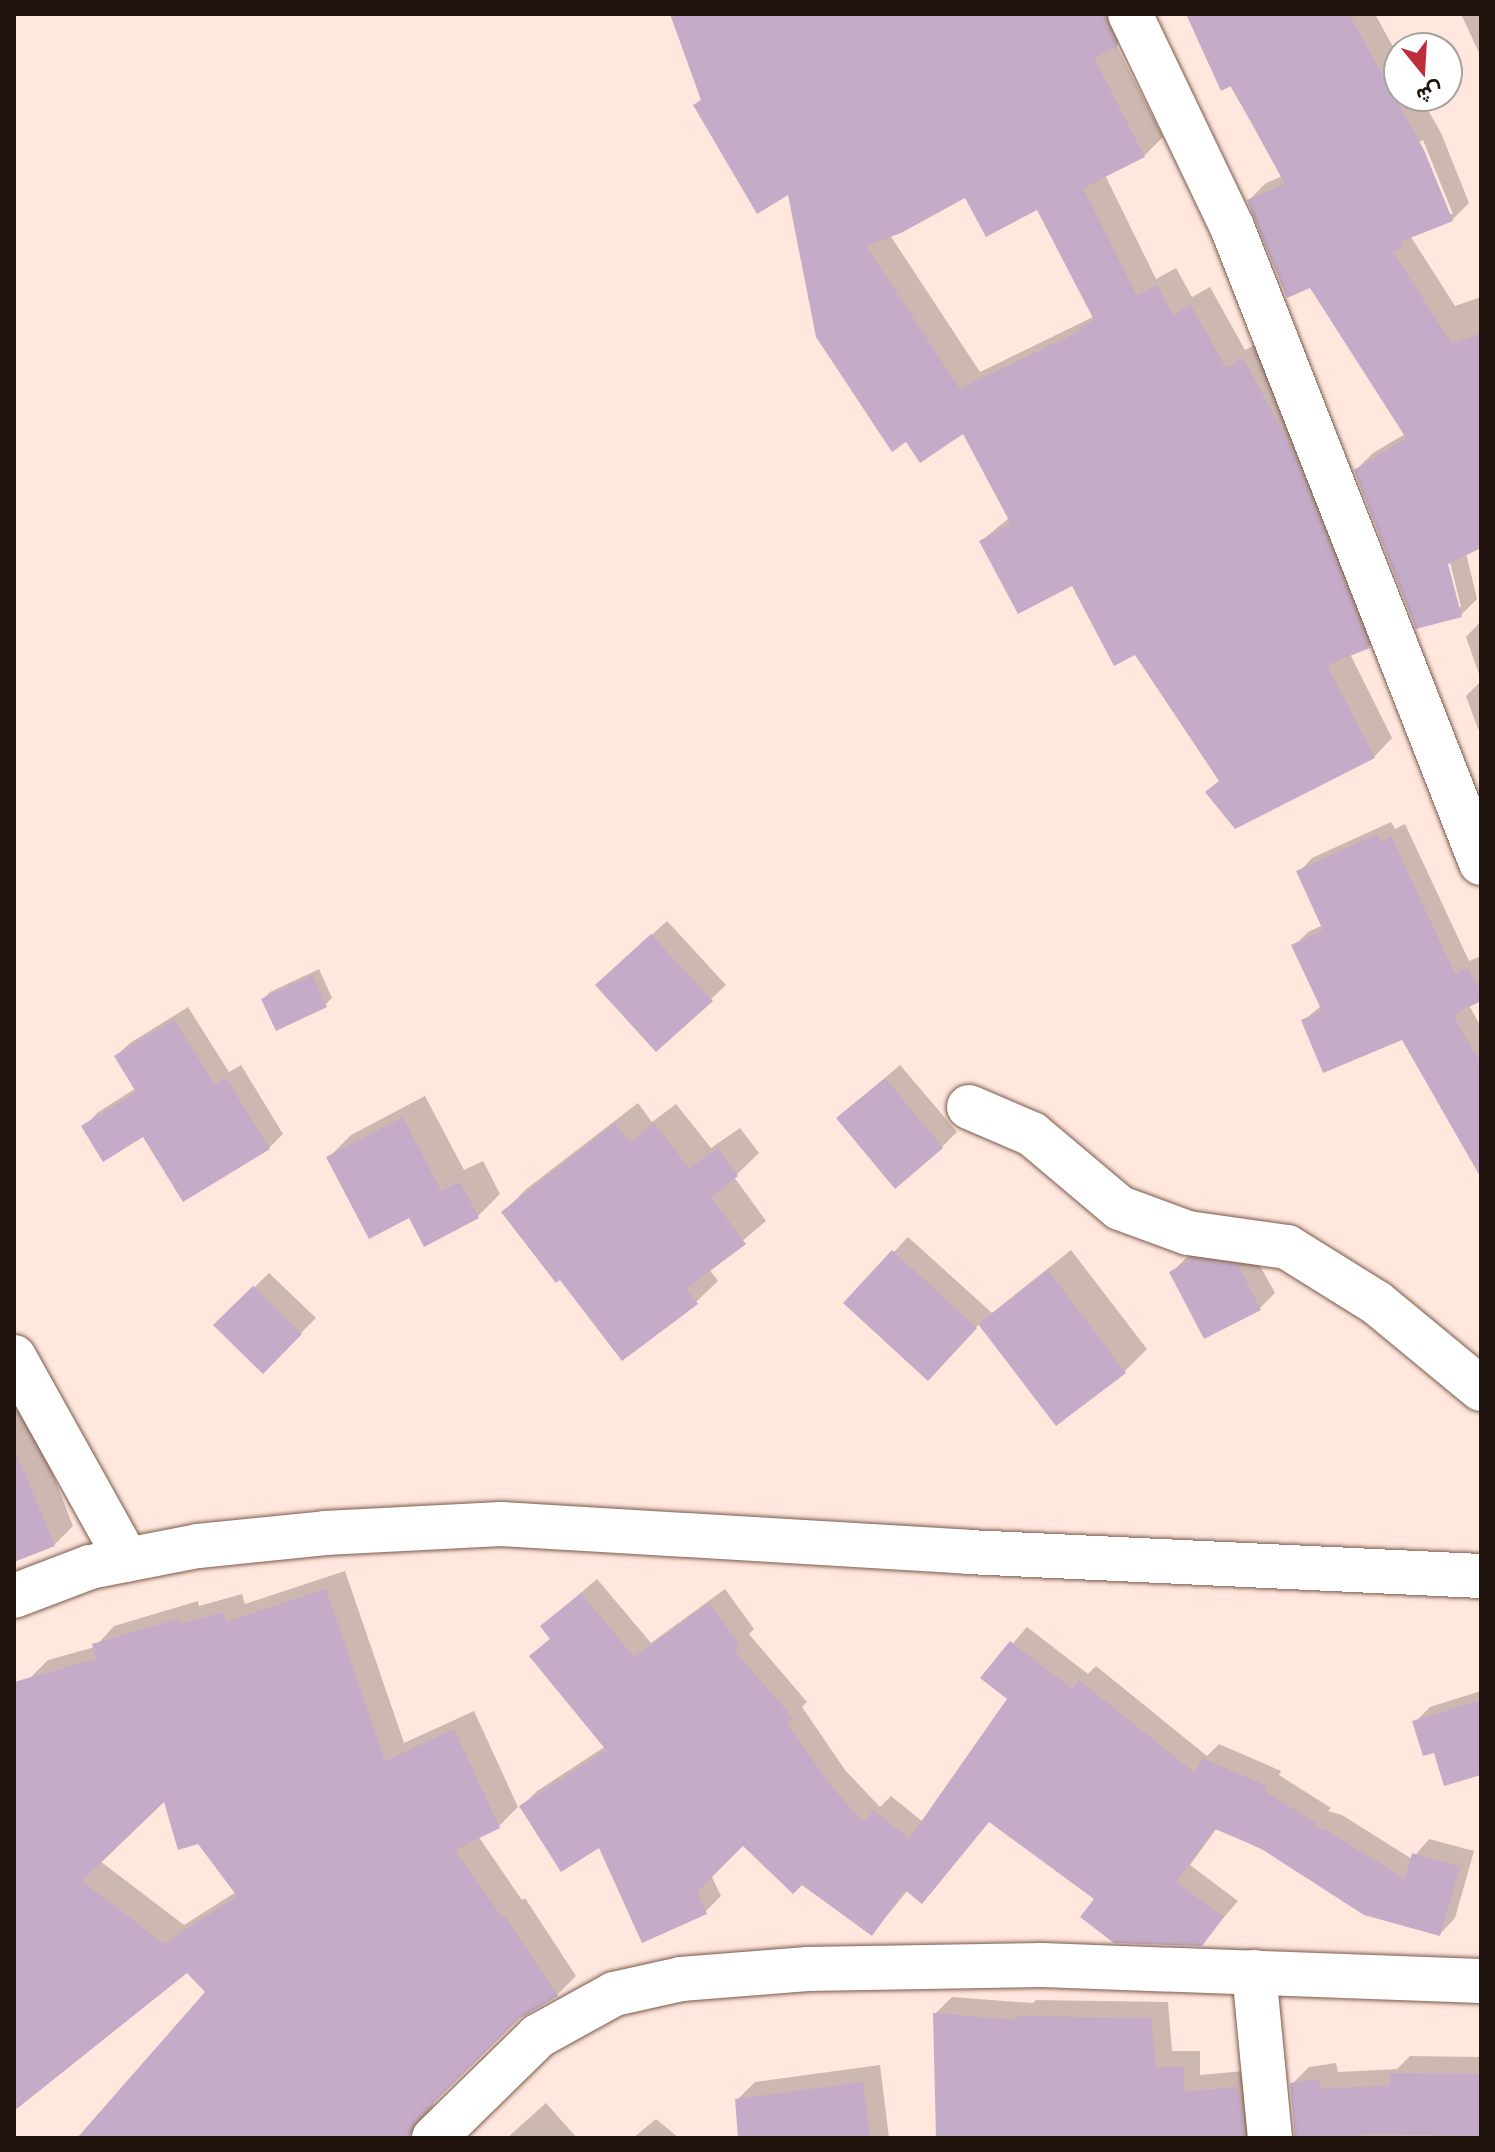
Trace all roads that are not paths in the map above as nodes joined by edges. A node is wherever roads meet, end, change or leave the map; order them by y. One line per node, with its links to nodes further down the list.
1 (1130, 14): 2 (street)
2 (1481, 863)
3 (969, 1107): 5 (street)
4 (14, 1357): 6 (street)
5 (1481, 1389)
6 (127, 1560): 7 (street); 8 (street)
7 (1481, 1576)
8 (14, 1596)
9 (1254, 1972): 10 (street); 11 (street); 12 (street)
10 (1481, 1981)
11 (434, 2138)
12 (1270, 2138)

